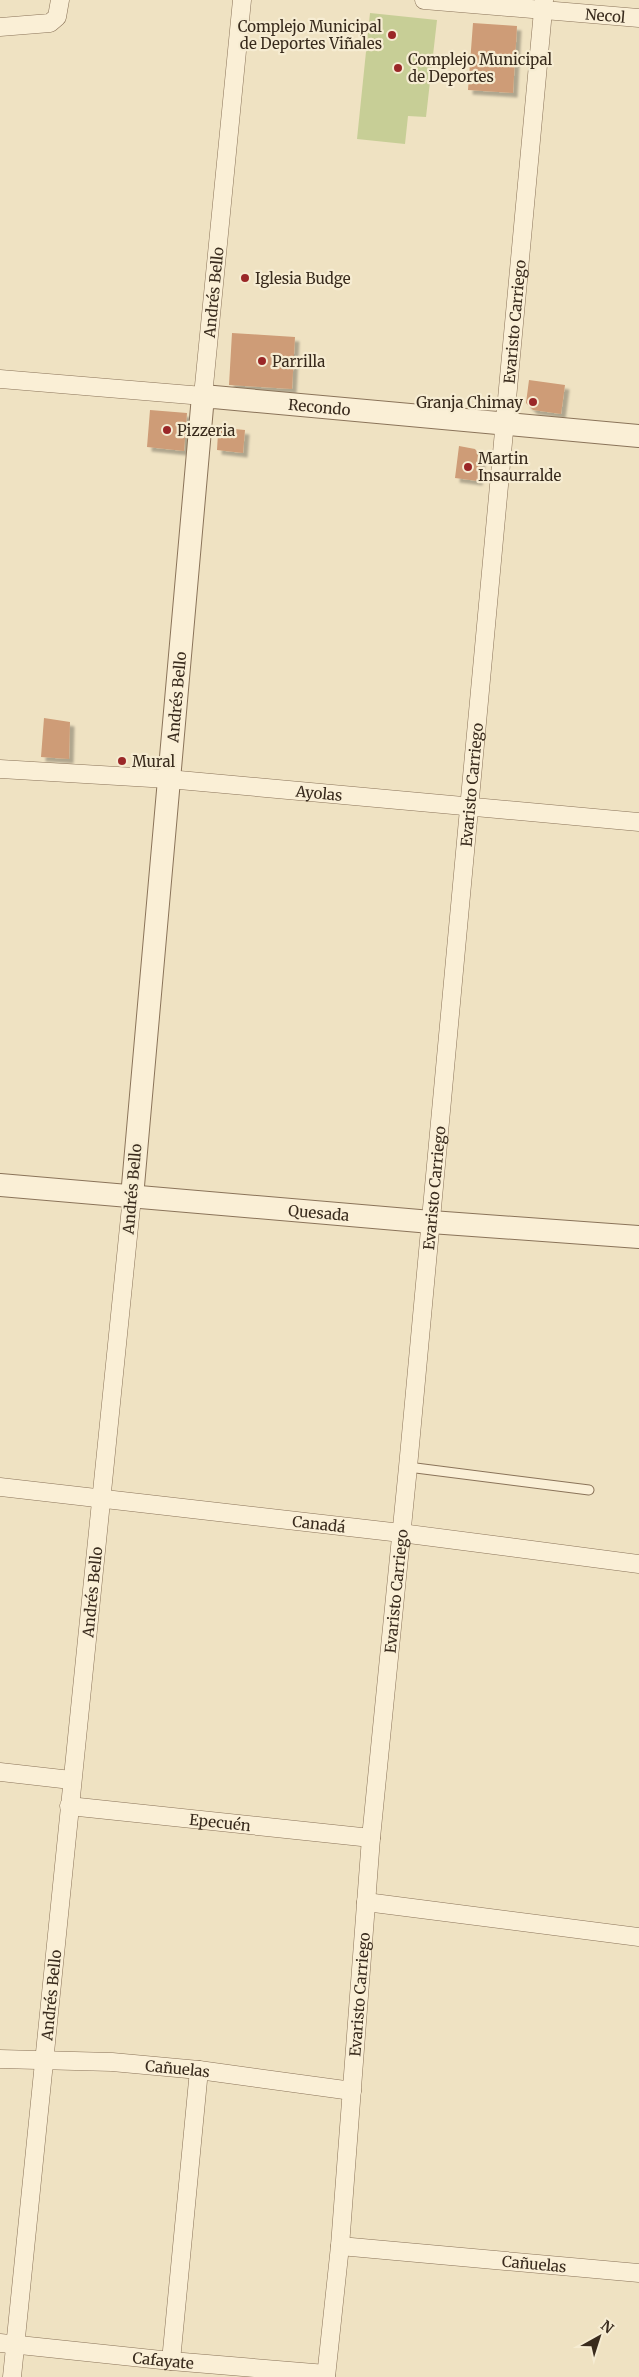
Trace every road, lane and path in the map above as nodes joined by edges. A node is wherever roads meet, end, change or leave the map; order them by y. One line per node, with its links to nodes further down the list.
1 (60, 0): 6 (street)
2 (242, 0): 8 (street, Andrés Bello)
3 (424, 0): 4 (street, Necol)
4 (543, 5): 5 (street, Necol); 9 (street, Evaristo Carriego)
5 (639, 18)
6 (0, 27)
7 (0, 379): 8 (street, Recondo)
8 (202, 396): 9 (street, Recondo); 12 (street, Andrés Bello)
9 (506, 425): 10 (street, Recondo); 13 (street, Evaristo Carriego)
10 (639, 436)
11 (0, 769): 12 (street, Ayolas)
12 (168, 779): 13 (street, Ayolas); 16 (street, Andrés Bello)
13 (469, 806): 14 (street, Ayolas); 17 (street, Evaristo Carriego)
14 (639, 822)
15 (0, 1185): 16 (street, Quesada)
16 (132, 1197): 17 (street, Quesada); 22 (street, Andrés Bello)
17 (431, 1222): 18 (street, Quesada); 19 (street, Evaristo Carriego)
18 (639, 1236)
19 (408, 1467): 21 (lane); 23 (street, Evaristo Carriego)
20 (0, 1488): 22 (street, Canadá)
21 (589, 1490)
22 (100, 1500): 23 (street, Canadá); 26 (street, Andrés Bello)
23 (401, 1533): 24 (street, Canadá); 28 (street, Evaristo Carriego)
24 (639, 1564)
25 (0, 1772): 26 (street)
26 (71, 1780): 27 (street, Andrés Bello)
27 (69, 1806): 28 (street, Epecuén); 32 (street, Andrés Bello)
28 (372, 1838): 29 (street, Evaristo Carriego)
29 (366, 1902): 30 (street); 34 (street, Evaristo Carriego)
30 (639, 1938)
31 (0, 2059): 32 (street, Cañuelas)
32 (45, 2060): 33 (street, Cañuelas); 37 (street, Andrés Bello)
33 (199, 2070): 34 (street, Cañuelas); 38 (street)
34 (352, 2091): 35 (street, Evaristo Carriego)
35 (340, 2246): 36 (street, Cañuelas); 39 (street, Evaristo Carriego)
36 (639, 2273)
37 (8, 2343): 38 (street, Cafayate); 40 (street, Andrés Bello)
38 (171, 2361): 39 (street, Cafayate)
39 (326, 2376)
40 (12, 2377)

